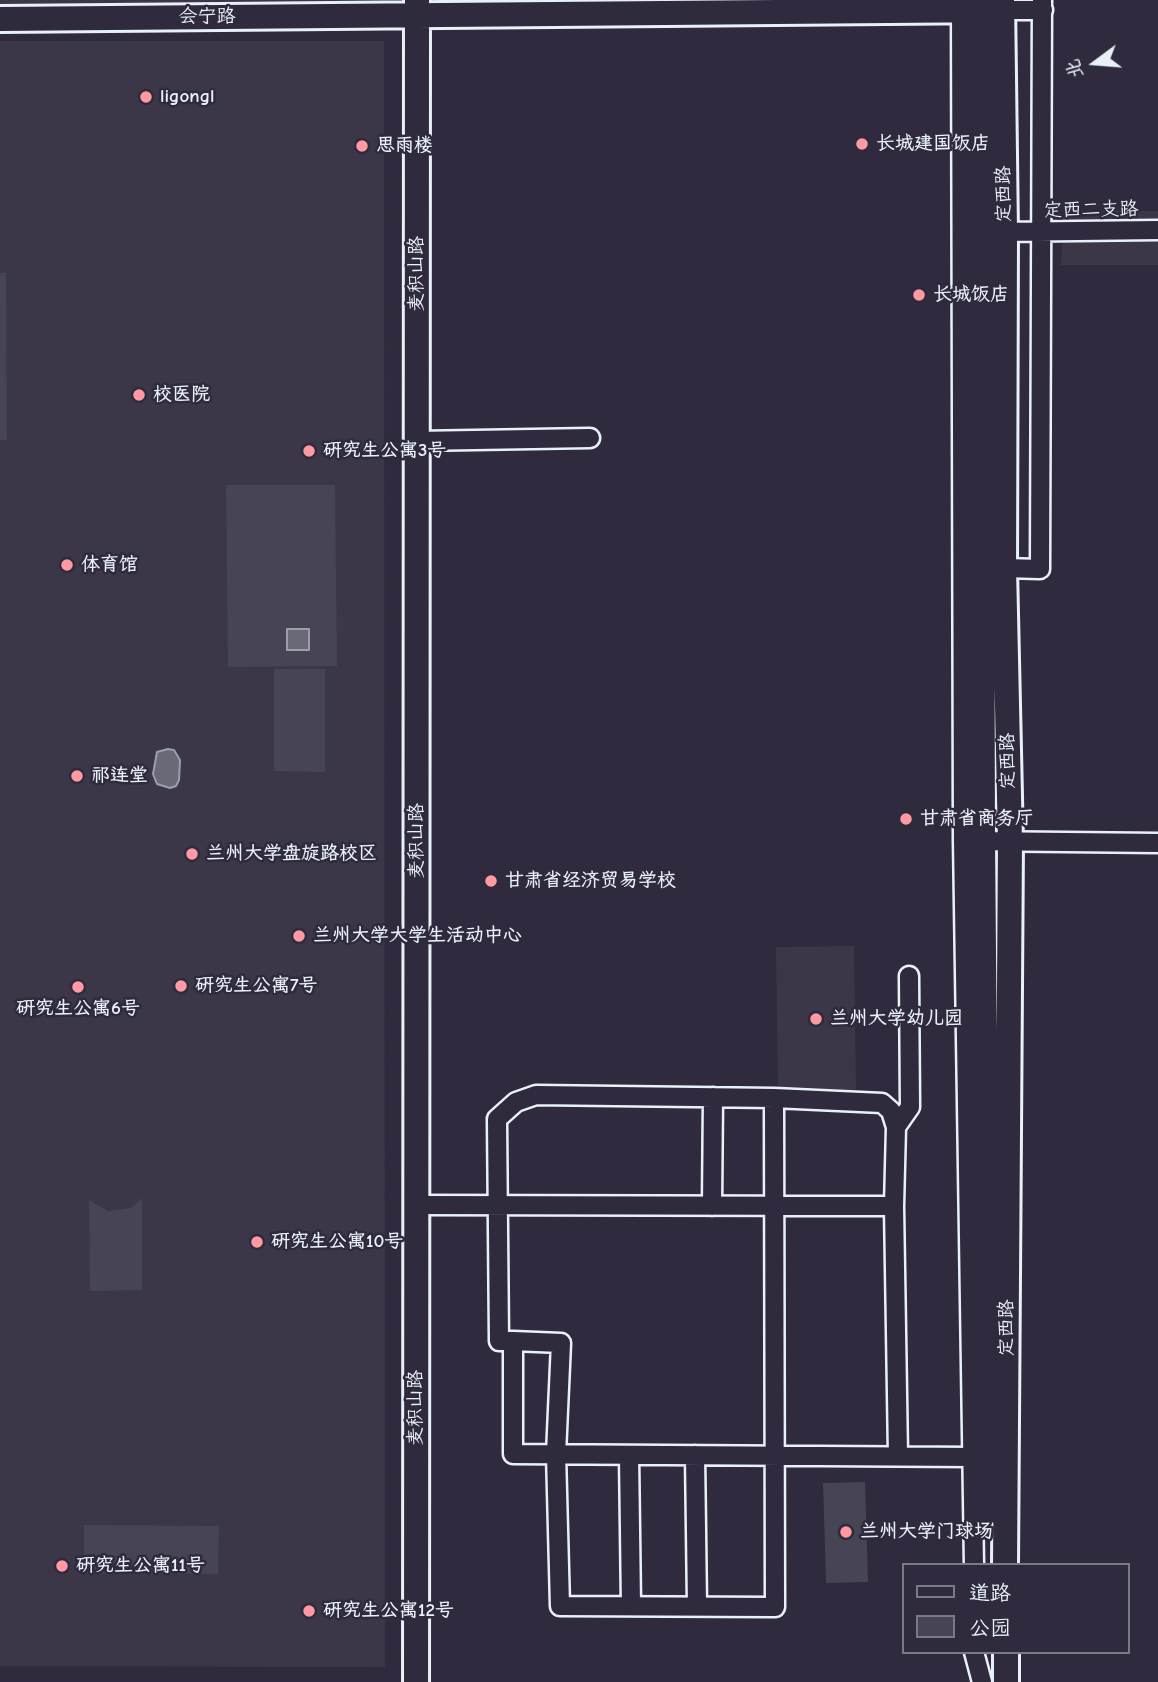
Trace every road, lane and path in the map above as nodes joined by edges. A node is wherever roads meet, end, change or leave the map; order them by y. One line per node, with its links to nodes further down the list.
1 (981, 5): 2 (street); 3 (main road, 会宁路); 6 (main road, 定西路); 11 (street)
2 (1043, 5): 7 (street)
3 (417, 8): 4 (main road, 会宁路); 9 (main road, 麦积山路)
4 (0, 19)
5 (1158, 230): 7 (street, 定西二支路)
6 (993, 232): 7 (street, 定西二支路); 10 (main road, 定西路); 11 (main road, 定西路)
7 (1041, 232): 10 (street)
8 (590, 438): 9 (street)
9 (417, 441): 18 (main road, 麦积山路)
10 (1004, 568): 12 (main road, 定西路)
11 (973, 841): 12 (street); 29 (street); 31 (main road, 定西路)
12 (1010, 842): 13 (street); 32 (main road, 定西路)
13 (1158, 843)
14 (909, 976): 17 (street)
15 (713, 1097): 16 (street); 19 (street); 20 (street)
16 (774, 1098): 17 (street); 21 (street)
17 (896, 1127): 22 (street)
18 (416, 1205): 19 (street); 38 (main road, 麦积山路)
19 (497, 1205): 20 (street); 23 (street)
20 (712, 1206): 21 (street)
21 (774, 1206): 22 (street); 27 (street)
22 (894, 1206): 28 (street)
23 (513, 1341): 24 (street); 24 (street)
24 (556, 1454): 25 (street); 33 (street)
25 (629, 1455): 26 (street); 33 (street)
26 (695, 1455): 27 (street); 34 (street)
27 (775, 1456): 28 (street); 34 (street)
28 (898, 1457): 29 (street)
29 (973, 1457): 30 (street)
30 (974, 1563)
31 (989, 1563)
32 (1005, 1563)
33 (631, 1606): 34 (street)
34 (697, 1606)
35 (975, 1654): 39 (street)
36 (990, 1654): 40 (main road)
37 (1006, 1654): 41 (main road)
38 (416, 1682)
39 (982, 1682)
40 (990, 1682)
41 (1006, 1682)

